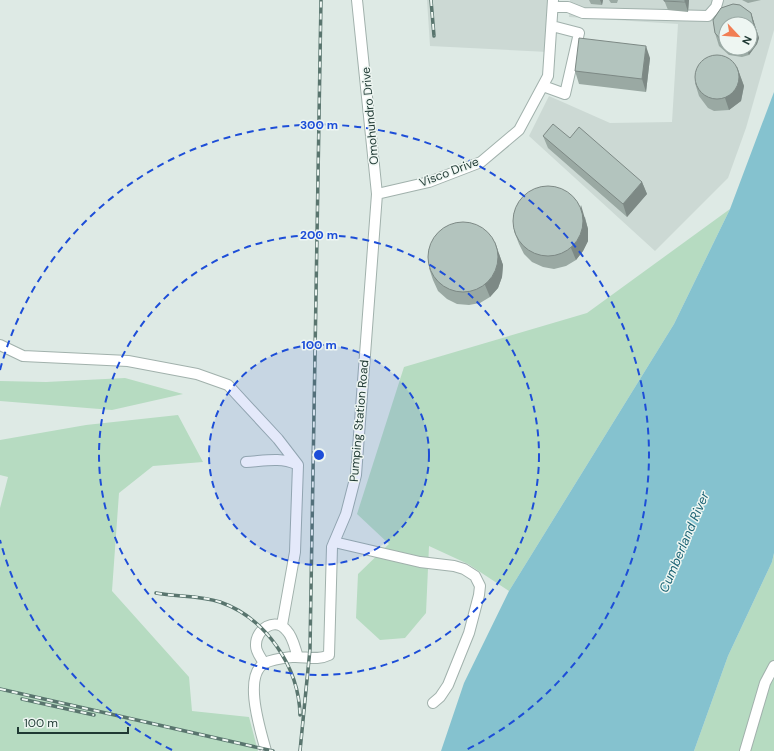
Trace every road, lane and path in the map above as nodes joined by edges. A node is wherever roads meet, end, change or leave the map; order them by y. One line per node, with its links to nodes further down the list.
1 (358, 0): 6 (street, Omohundro Drive)
2 (718, 0): 3 (street)
3 (553, 3): 4 (street, Visco Drive)
4 (552, 26): 5 (street, Visco Drive); 5 (street)
5 (543, 86): 6 (street, Visco Drive)
6 (377, 194): 7 (street, Omohundro Drive)
7 (374, 232): 11 (street, Pumping Station Road)
8 (0, 345): 10 (street)
9 (246, 462): 10 (street)
10 (298, 465): 12 (street)
11 (334, 542): 13 (street, Pumping Station Road); 16 (street)
12 (282, 625): 13 (street); 14 (street)
13 (298, 657): 14 (street)
14 (264, 663): 17 (street)
15 (774, 666): 18 (street)
16 (433, 703)
17 (266, 751)
18 (745, 751)

